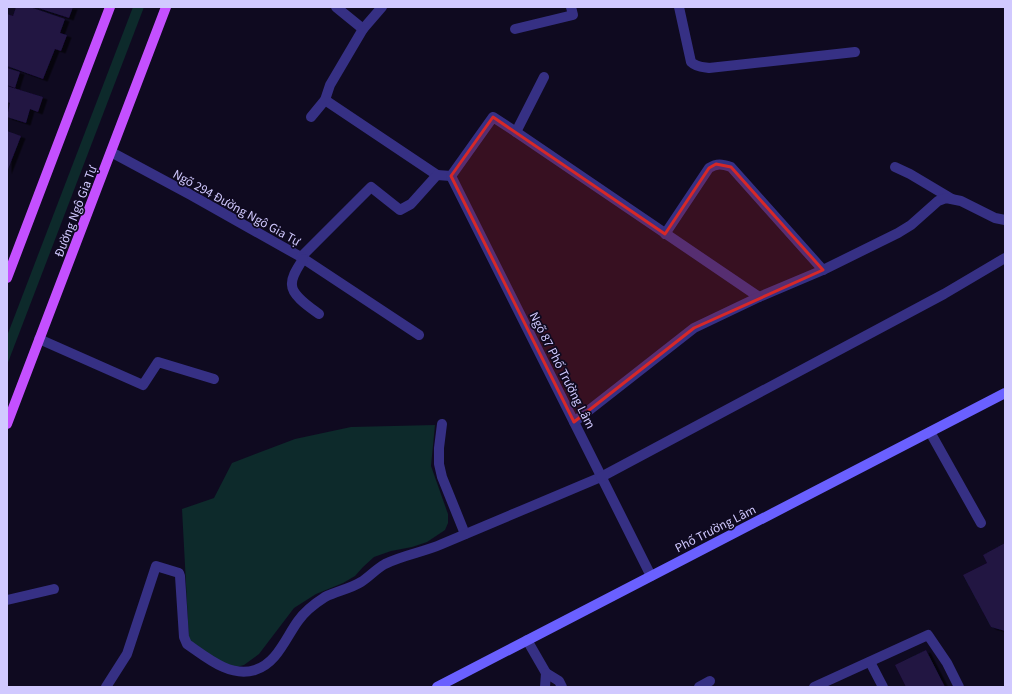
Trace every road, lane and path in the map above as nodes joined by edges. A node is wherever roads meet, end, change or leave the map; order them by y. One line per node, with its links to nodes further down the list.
1 (110, 7): 24 (main road)
2 (166, 7): 14 (main road, Đường Ngô Gia Tự)
3 (336, 7): 7 (street)
4 (382, 7): 7 (street)
5 (571, 7): 8 (street)
6 (679, 7): 9 (street)
7 (363, 29): 11 (street)
8 (515, 29)
9 (855, 52)
10 (544, 77): 13 (street)
11 (325, 100): 12 (street); 16 (street)
12 (310, 117)
13 (516, 132): 17 (street); 20 (street)
14 (111, 152): 21 (street, Ngõ 294 Đường Ngô Gia Tự); 28 (main road, Đường Ngô Gia Tự)
15 (895, 167): 18 (street)
16 (437, 176): 17 (street); 21 (street, Ngõ 294 Đường Ngô Gia Tự)
17 (451, 176): 31 (street, Ngõ 87 Phố Trường Lâm)
18 (952, 200): 19 (street); 23 (street)
19 (1005, 220)
20 (665, 234): 23 (street); 25 (street)
21 (302, 258): 26 (street); 27 (street)
22 (1005, 258): 35 (street)
23 (823, 270): 25 (street)
24 (7, 278)
25 (759, 297): 31 (street)
26 (319, 314)
27 (419, 335)
28 (39, 339): 29 (street); 32 (main road, Đường Ngô Gia Tự)
29 (214, 379)
30 (1005, 393): 34 (main road, Phố Trường Lâm)
31 (574, 422): 35 (street, Ngõ 87 Phố Trường Lâm)
32 (7, 424)
33 (442, 424): 37 (street)
34 (930, 432): 36 (street); 38 (main road, Phố Trường Lâm)
35 (601, 477): 37 (street); 38 (street, Ngõ 87 Phố Trường Lâm)
36 (981, 522)
37 (465, 534): 45 (street)
38 (651, 576): 41 (main road, Phố Trường Lâm)
39 (54, 589): 40 (street)
40 (7, 600)
41 (527, 640): 43 (street); 46 (main road, Phố Trường Lâm)
42 (870, 662): 50 (street); 51 (street); 52 (street)
43 (546, 673): 47 (street); 48 (street)
44 (710, 681): 49 (street)
45 (106, 687)
46 (437, 687)
47 (545, 687)
48 (562, 687)
49 (699, 687)
50 (814, 687)
51 (883, 687)
52 (959, 687)

